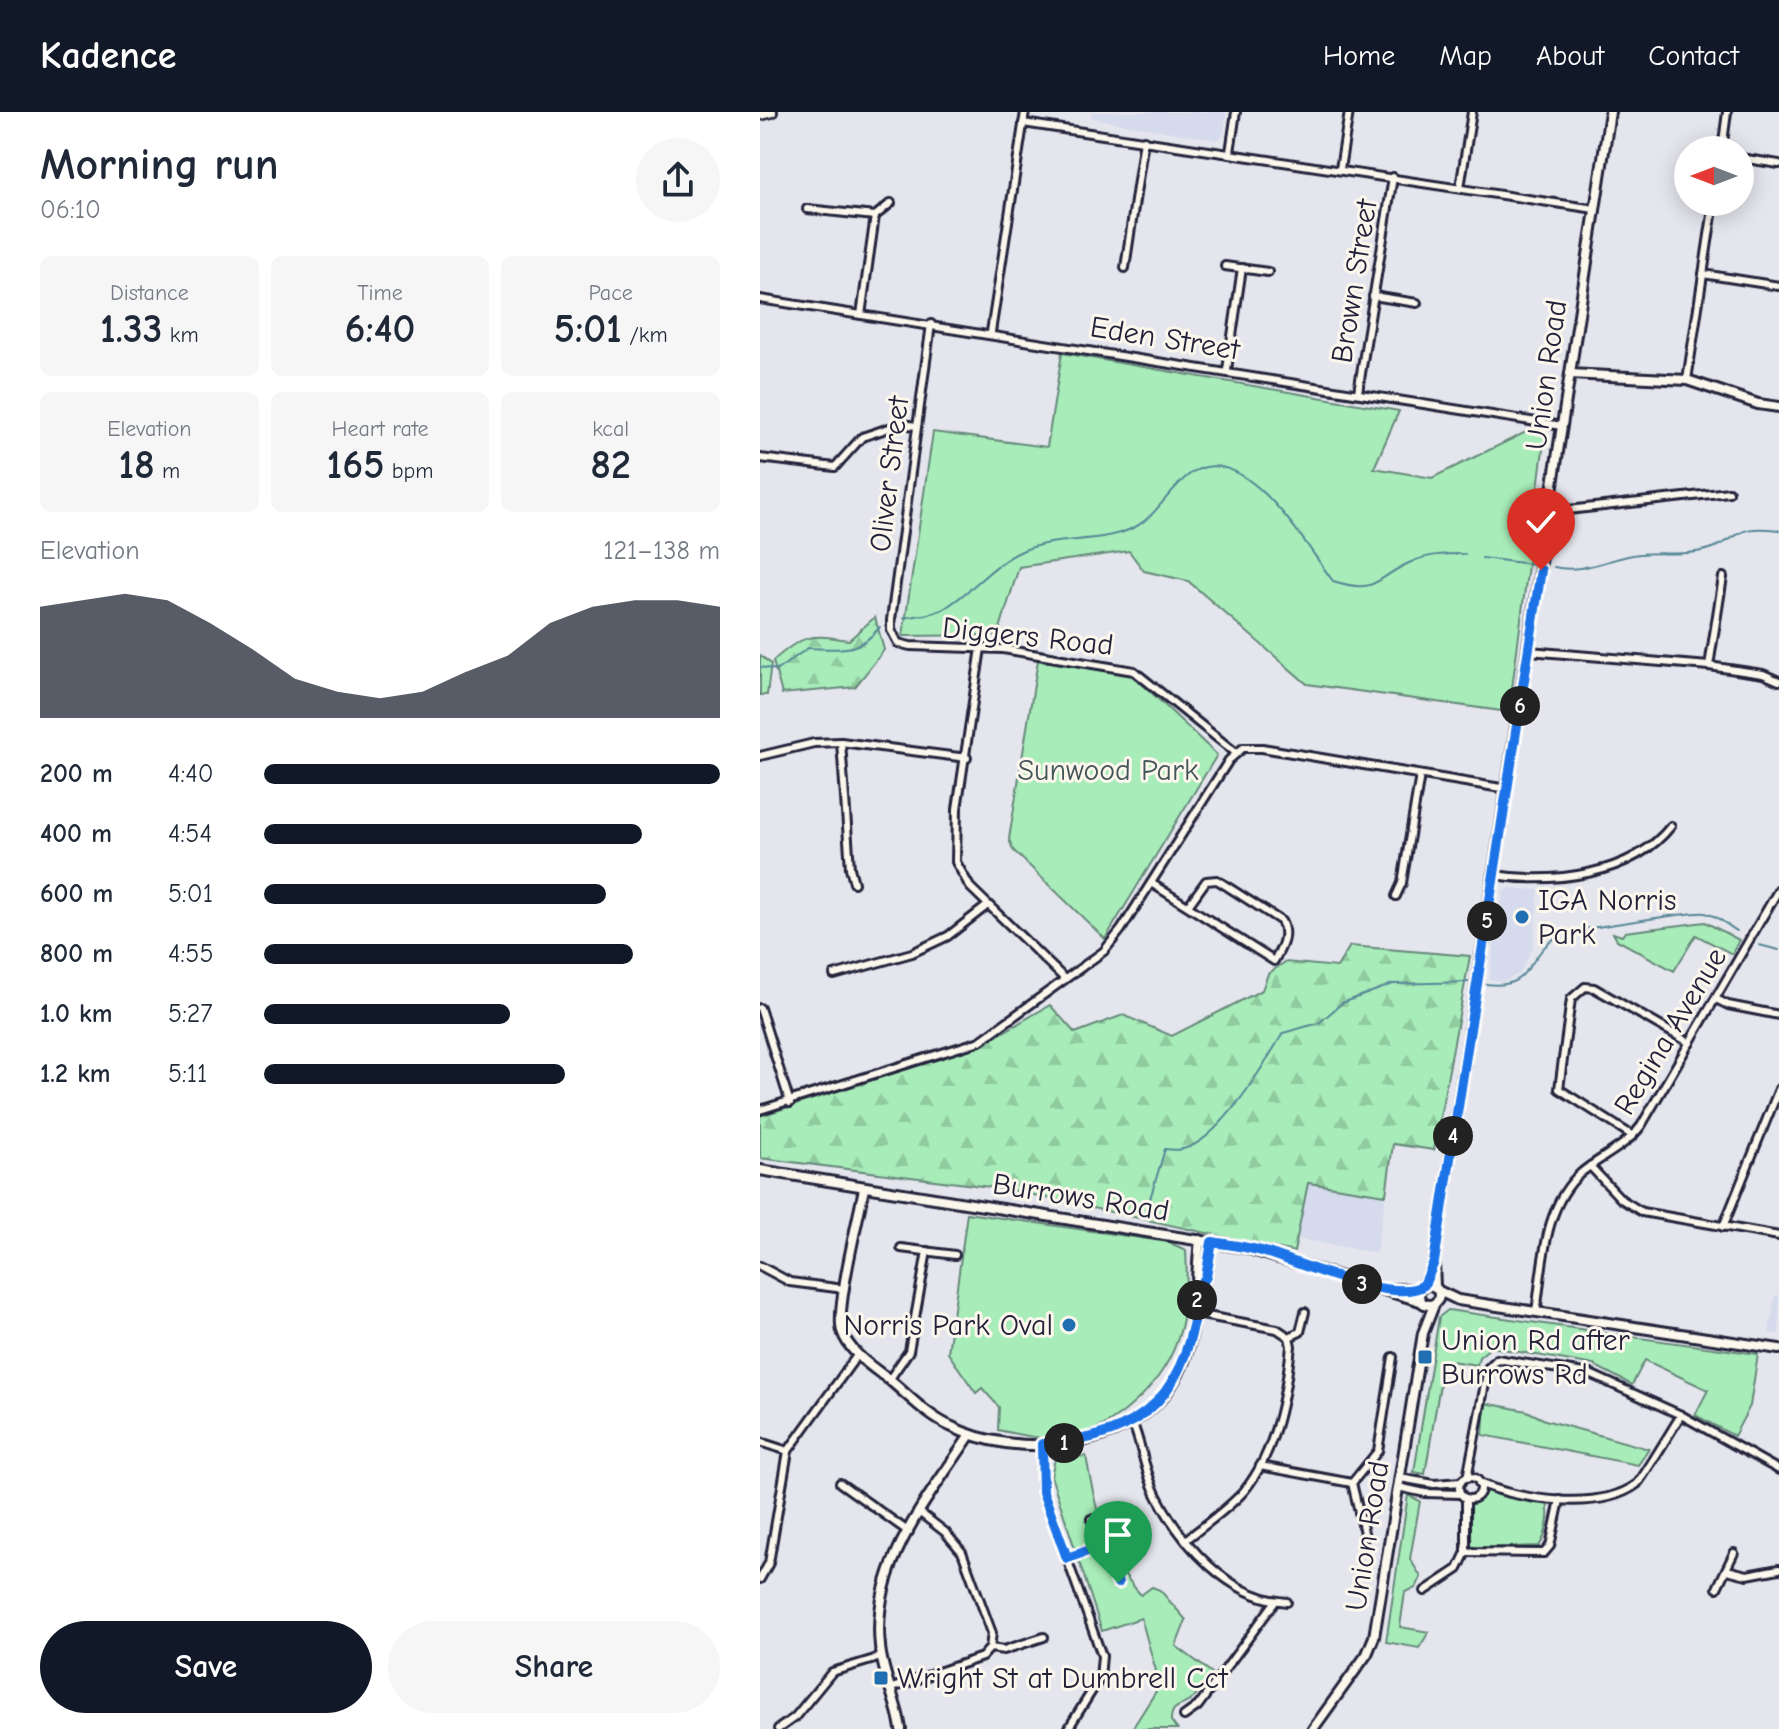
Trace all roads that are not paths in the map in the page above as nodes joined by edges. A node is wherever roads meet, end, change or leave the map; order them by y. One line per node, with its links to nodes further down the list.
1 (772, 112): 8 (main road)
2 (1025, 112): 9 (street)
3 (1236, 112): 12 (street)
4 (1349, 112): 15 (street)
5 (1472, 112): 17 (street)
6 (1610, 112): 20 (main road, Union Road)
7 (1727, 112): 10 (street)
8 (760, 115)
9 (1023, 123): 11 (street); 34 (street)
10 (1724, 136)
11 (1144, 140): 12 (street); 24 (street)
12 (1230, 152): 15 (street)
13 (1754, 160): 14 (street)
14 (1779, 164)
15 (1340, 169): 16 (street)
16 (1393, 177): 17 (street); 29 (street, Brown Street)
17 (1460, 188): 20 (street)
18 (891, 203): 21 (street)
19 (807, 209): 21 (street)
20 (1595, 209): 36 (main road, Union Road)
21 (875, 216): 32 (street)
22 (1712, 216): 27 (street)
23 (1225, 266): 25 (street)
24 (1125, 268)
25 (1242, 268): 26 (street); 35 (street)
26 (1268, 272)
27 (1703, 274): 28 (street); 37 (street)
28 (1779, 286)
29 (1373, 296): 31 (street); 38 (street, Brown Street)
30 (760, 299): 32 (street, Eden Street)
31 (1417, 303)
32 (861, 315): 33 (street, Eden Street)
33 (931, 324): 34 (street, Eden Street); 40 (street, Oliver Street)
34 (991, 332): 35 (street, Eden Street)
35 (1227, 370): 38 (street, Eden Street)
36 (1570, 374): 37 (main road); 41 (main road, Union Road)
37 (1687, 380): 39 (main road)
38 (1358, 392): 41 (street, Eden Street)
39 (1779, 407)
40 (917, 426): 42 (street); 46 (street, Oliver Street)
41 (1562, 426): 44 (main road, Union Road)
42 (760, 458)
43 (1729, 492): 44 (street)
44 (1550, 512): 48 (main road, Union Road)
45 (1723, 577): 49 (street)
46 (891, 630): 47 (street, Diggers Road)
47 (981, 648): 52 (street, Diggers Road); 54 (street)
48 (1529, 651): 49 (street); 56 (main road, Union Road)
49 (1709, 666): 50 (street)
50 (1779, 681)
51 (841, 742): 53 (street); 54 (street); 59 (street)
52 (1236, 753): 55 (street); 60 (street)
53 (760, 756)
54 (967, 758): 63 (street)
55 (1420, 775): 56 (street); 62 (street)
56 (1507, 789): 58 (main road, Union Road)
57 (1671, 826): 58 (street)
58 (1494, 875): 85 (main road, Union Road)
59 (854, 883)
60 (1151, 883): 64 (street); 66 (street)
61 (1779, 889): 67 (street, Regina Avenue)
62 (1396, 896)
63 (988, 905): 65 (street); 66 (street)
64 (1188, 906): 64 (street)
65 (834, 975)
66 (1064, 978): 72 (street)
67 (1716, 999): 69 (street); 70 (street, Regina Avenue)
68 (760, 1008): 72 (street)
69 (1779, 1015)
70 (1690, 1043): 74 (street, Regina Avenue); 74 (street)
71 (1779, 1089): 78 (street)
72 (790, 1103): 73 (street)
73 (760, 1110)
74 (1633, 1136): 75 (street, Regina Avenue)
75 (1590, 1166): 78 (street); 96 (street, Regina Avenue)
76 (760, 1170): 77 (main road, Burrows Road)
77 (864, 1188): 80 (main road, Burrows Road); 89 (main road)
78 (1723, 1227): 79 (street)
79 (1779, 1236)
80 (1200, 1240): 81 (main road, Burrows Road); 87 (main road)
81 (1212, 1242): 87 (main road); 90 (main road, Burrows Road)
82 (901, 1248): 83 (street)
83 (927, 1251): 84 (street); 103 (street)
84 (955, 1255)
85 (1434, 1262): 88 (main road, Union Road); 91 (main road, Union Road)
86 (760, 1266): 89 (street)
87 (1199, 1287): 97 (main road)
88 (1422, 1287): 90 (main road, Burrows Road); 91 (main road, Burrows Road); 93 (main road, Union Road)
89 (844, 1289): 101 (main road)
90 (1390, 1289): 93 (main road, Burrows Road)
91 (1437, 1289): 92 (main road); 94 (main road, Union Road)
92 (1458, 1300): 94 (main road); 96 (main road)
93 (1421, 1302): 94 (main road, Burrows Road); 98 (main road, Union Road)
94 (1436, 1303): 98 (main road, Union Road)
95 (1305, 1312): 99 (street)
96 (1536, 1312): 100 (main road)
97 (1196, 1314): 99 (street); 105 (main road)
98 (1423, 1333): 117 (main road, Union Road)
99 (1289, 1337): 111 (street)
100 (1779, 1349)
101 (858, 1354): 103 (main road); 109 (street)
102 (1393, 1357): 116 (street)
103 (889, 1380): 106 (main road)
104 (1681, 1415): 110 (street); 112 (street); 120 (street)
105 (1133, 1424): 108 (main road); 125 (street)
106 (970, 1435): 108 (main road); 121 (main road)
107 (760, 1442): 109 (street)
108 (1042, 1444): 129 (street)
109 (788, 1451): 132 (street)
110 (1472, 1463): 113 (street); 114 (street)
111 (1260, 1466): 116 (street); 125 (street)
112 (1778, 1467)
113 (1464, 1480): 114 (street); 117 (street); 119 (street)
114 (1478, 1481): 118 (street); 119 (street)
115 (840, 1483): 123 (street)
116 (1352, 1483): 124 (street)
117 (1399, 1483): 119 (street); 146 (main road, Union Road)
118 (1494, 1489): 119 (street); 120 (street)
119 (1470, 1496): 127 (street)
120 (1560, 1500): 127 (street)
121 (919, 1512): 123 (main road); 139 (street)
122 (1091, 1519): 126 (street)
123 (909, 1532): 140 (main road)
124 (1365, 1537)
125 (1187, 1539): 136 (street)
126 (1102, 1546): 129 (street); 133 (street)
127 (1466, 1552): 135 (street)
128 (1734, 1553): 131 (street)
129 (1067, 1558): 145 (street)
130 (1779, 1569): 131 (street)
131 (1727, 1570): 134 (street)
132 (760, 1579)
133 (1118, 1583)
134 (1717, 1588)
135 (1425, 1591)
136 (1275, 1602): 137 (street); 142 (street)
137 (1287, 1602)
138 (1044, 1637): 139 (street)
139 (990, 1648): 141 (street)
140 (881, 1657): 141 (main road); 143 (street)
141 (892, 1688): 144 (main road)
142 (1184, 1716)
143 (783, 1727)
144 (901, 1729)
145 (1068, 1729)
146 (1313, 1729)

